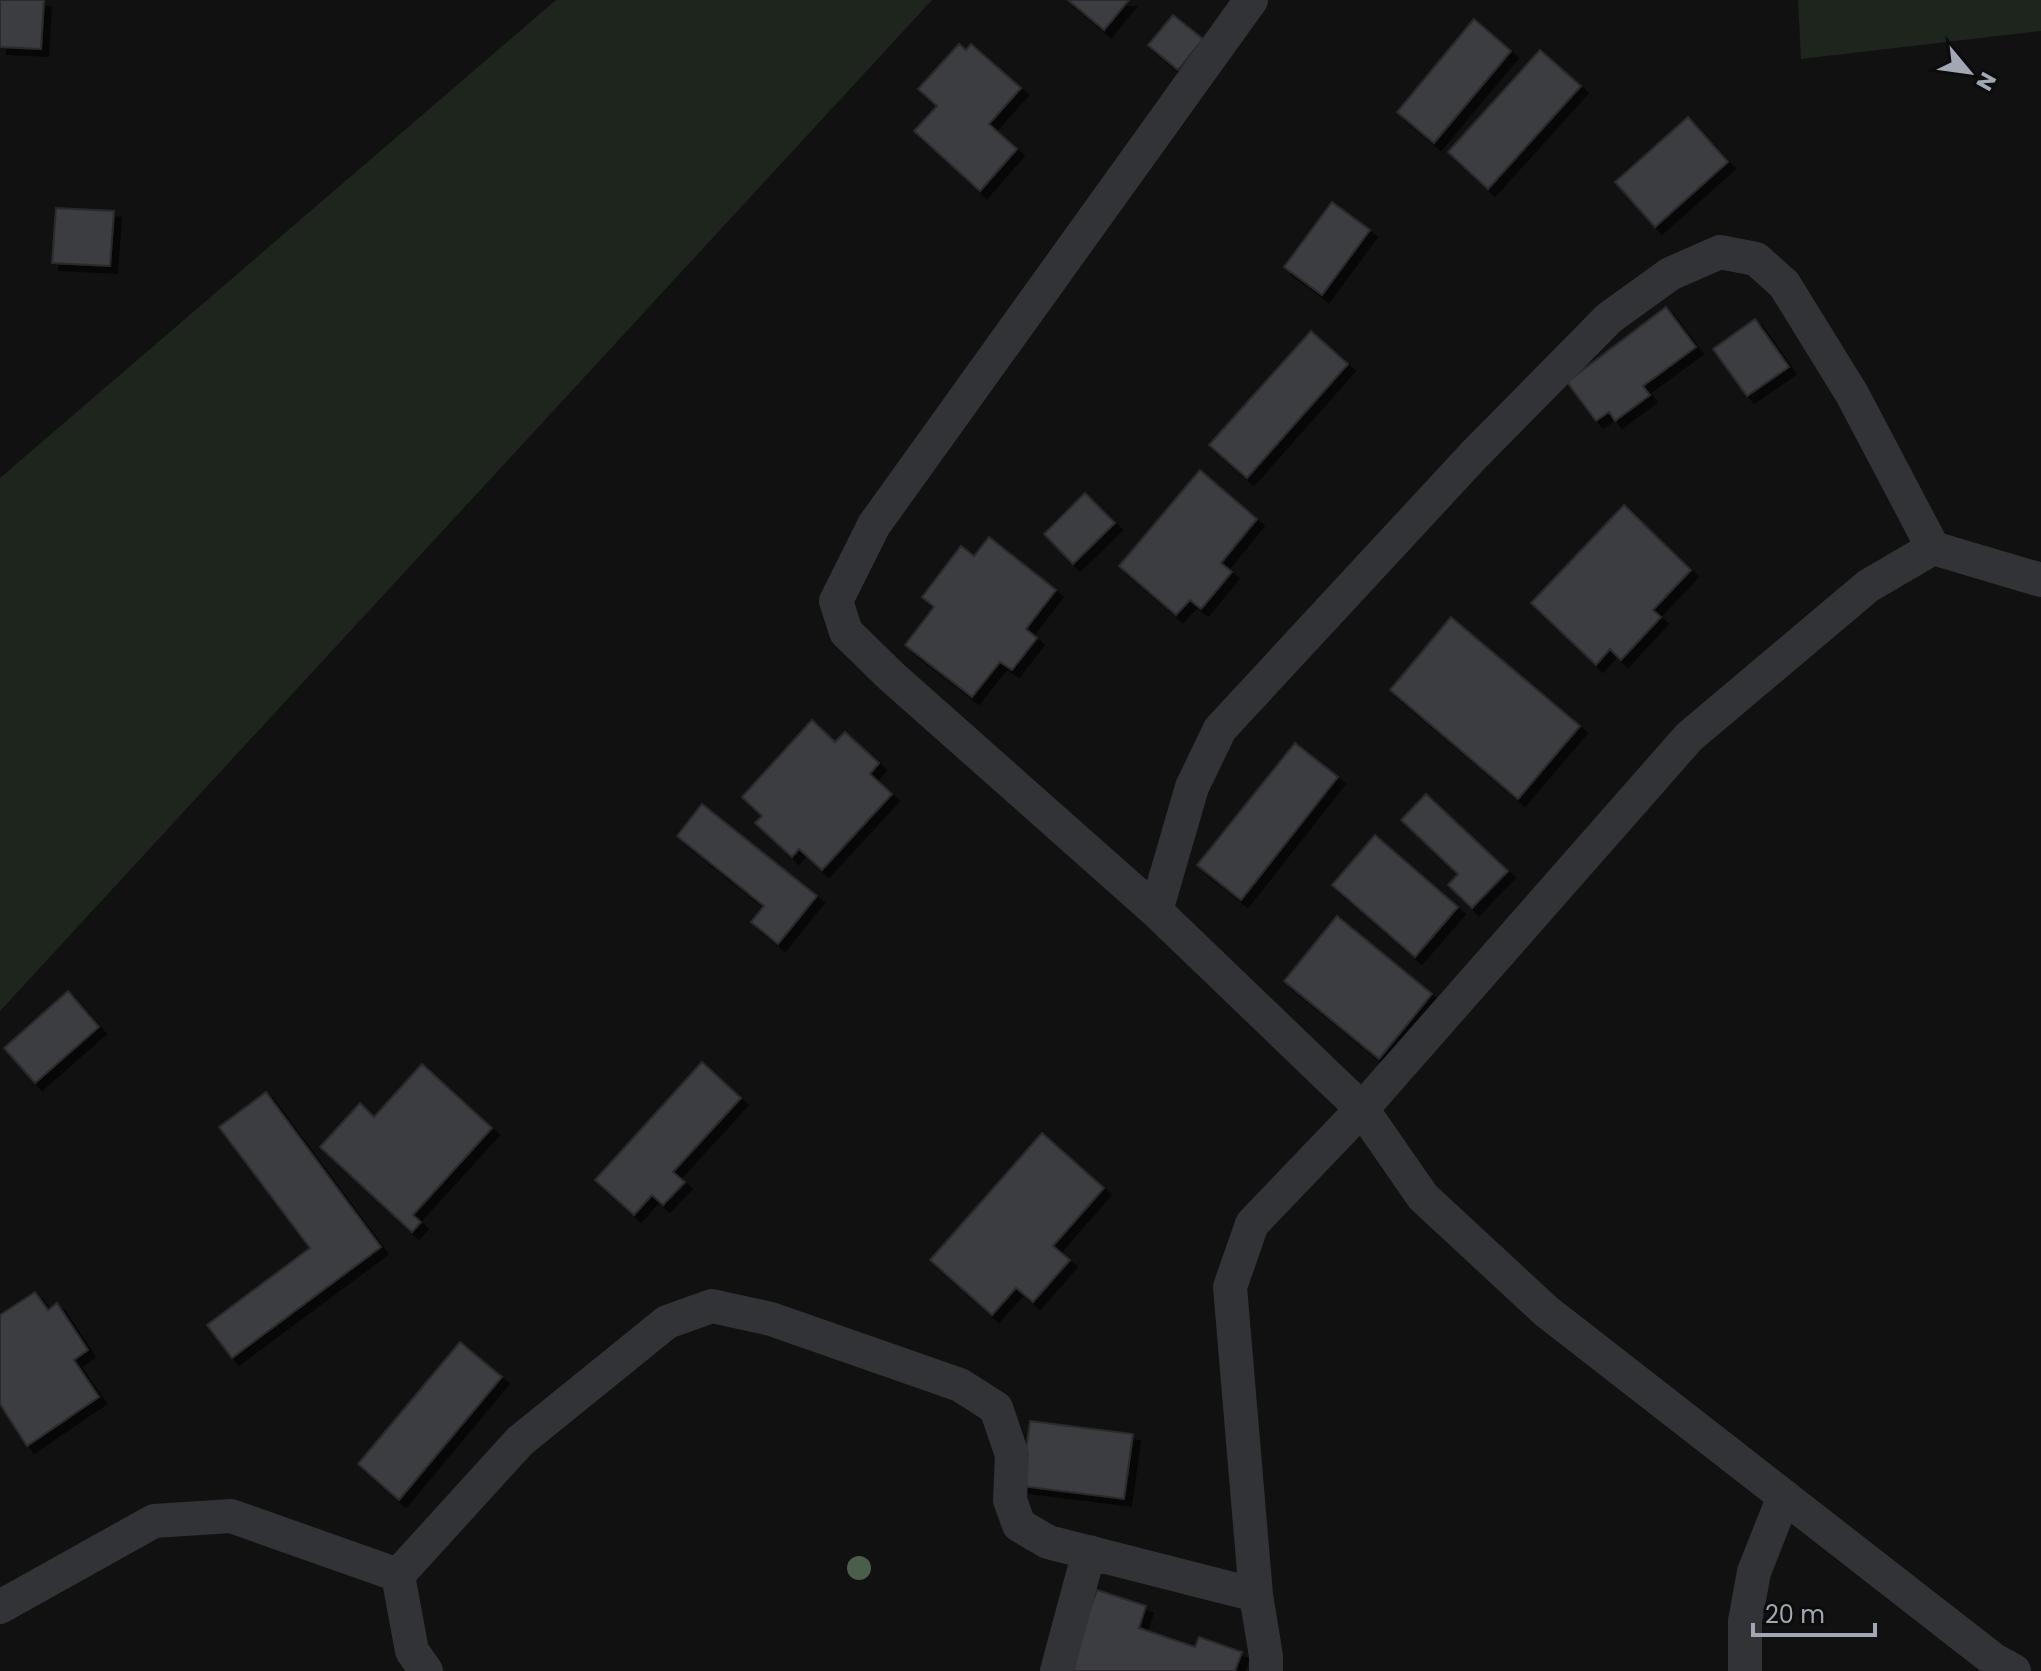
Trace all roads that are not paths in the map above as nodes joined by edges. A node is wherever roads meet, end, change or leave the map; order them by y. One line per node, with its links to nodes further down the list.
1 (1251, 0): 4 (street)
2 (1933, 548): 3 (street); 4 (street); 5 (street)
3 (2041, 580)
4 (1156, 911): 5 (street)
5 (1362, 1109): 6 (street); 9 (street)
6 (1784, 1496): 14 (street); 15 (street)
7 (1089, 1552): 8 (street); 9 (street); 12 (street)
8 (398, 1575): 10 (street); 11 (street)
9 (1256, 1595): 13 (street)
10 (0, 1607)
11 (426, 1671)
12 (1057, 1671)
13 (1266, 1671)
14 (1745, 1671)
15 (2014, 1671)

